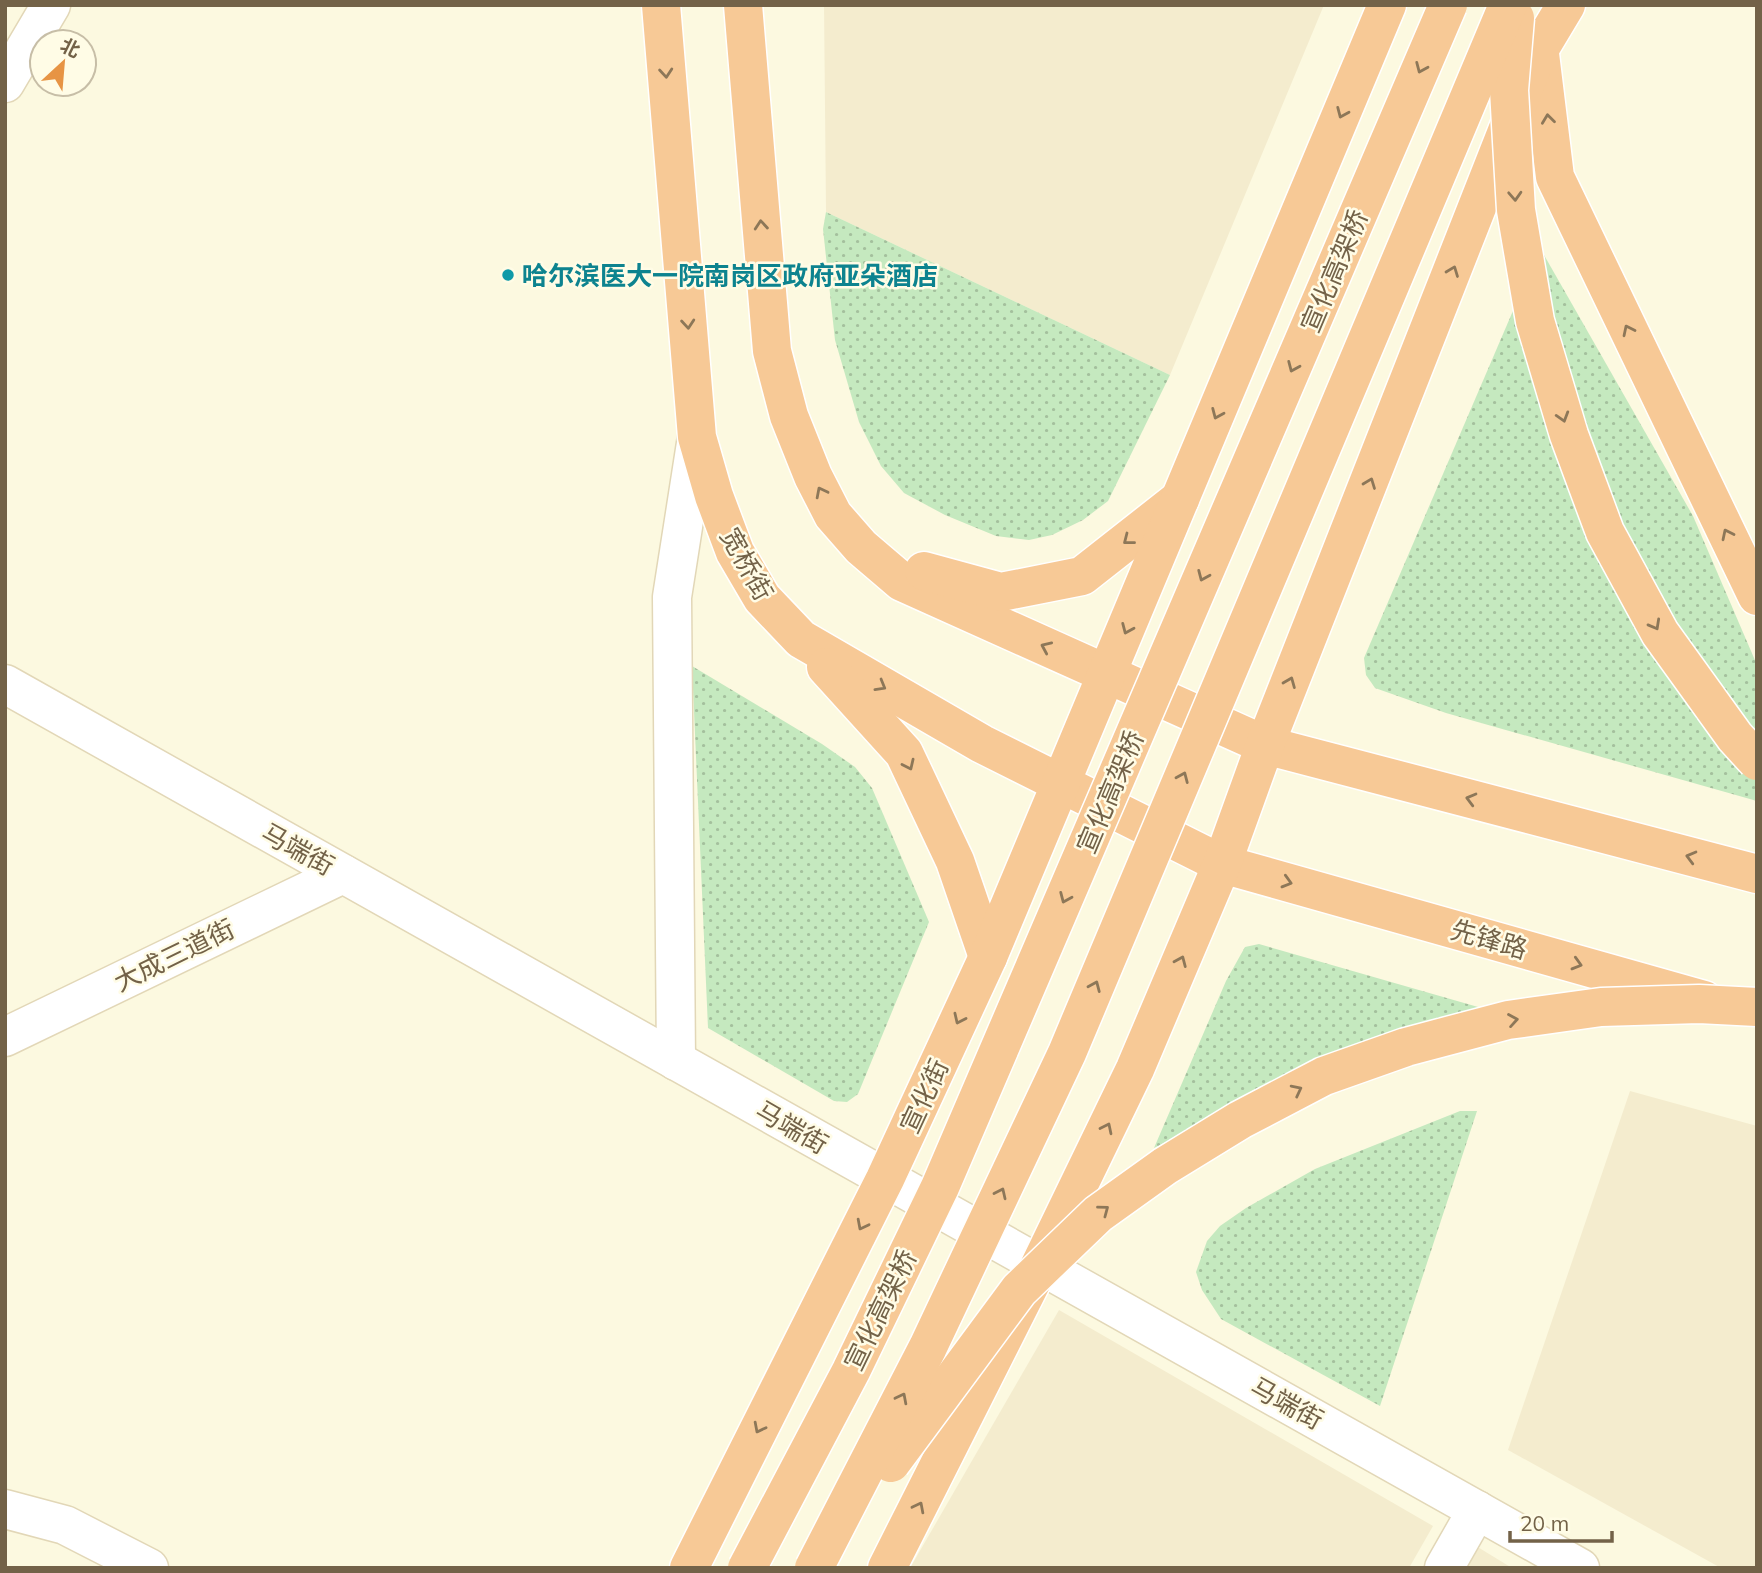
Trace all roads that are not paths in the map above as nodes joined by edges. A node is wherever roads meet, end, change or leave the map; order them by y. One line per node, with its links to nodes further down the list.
1 (51, 5): 10 (street)
2 (661, 5): 11 (highway, 宽桥街, one-way to 11)
3 (743, 5): 13 (highway, one-way to 3)
4 (1387, 5): 12 (highway, 宣化街, one-way to 12)
5 (1448, 5): 35 (highway, 宣化高架桥, one-way to 35, bridge)
6 (1508, 5): 36 (highway, one-way to 6, bridge)
7 (1516, 5): 19 (highway, one-way to 19, bridge)
8 (1566, 5): 9 (highway)
9 (1539, 50): 14 (highway, one-way to 9); 18 (highway, one-way to 9)
10 (5, 83)
11 (697, 437): 15 (highway, 宽桥街); 28 (street)
12 (1182, 498): 13 (highway, one-way to 13); 16 (highway, 宣化街, one-way to 16)
13 (861, 547): 16 (highway, one-way to 13)
14 (1757, 596)
15 (801, 639): 20 (highway, 宽桥街, one-way to 20); 24 (highway, one-way to 24)
16 (1107, 674): 18 (highway); 20 (highway, 宣化街)
17 (5, 684): 22 (street, 马端街)
18 (1265, 745): 21 (highway); 23 (highway, one-way to 18)
19 (1757, 761)
20 (1061, 783): 21 (highway, 宽桥街); 24 (highway, 宣化街)
21 (1222, 864): 26 (highway, 先锋路, one-way to 26); 30 (highway, one-way to 21)
22 (343, 874): 27 (street, 大成三道街); 28 (street, 马端街)
23 (1757, 874)
24 (988, 957): 29 (highway, 宣化街, one-way to 29)
25 (1757, 1007): 36 (highway, one-way to 25, bridge)
26 (1757, 1015)
27 (5, 1037)
28 (677, 1061): 29 (street, 马端街)
29 (885, 1179): 30 (street, 马端街); 34 (highway, 宣化街, one-way to 34)
30 (1040, 1265): 32 (street, 马端街); 37 (highway, one-way to 30)
31 (5, 1509): 33 (street)
32 (1477, 1510): 38 (street); 39 (street, 马端街)
33 (149, 1568)
34 (689, 1568)
35 (747, 1568)
36 (816, 1568)
37 (887, 1568)
38 (1444, 1568)
39 (1580, 1568)

